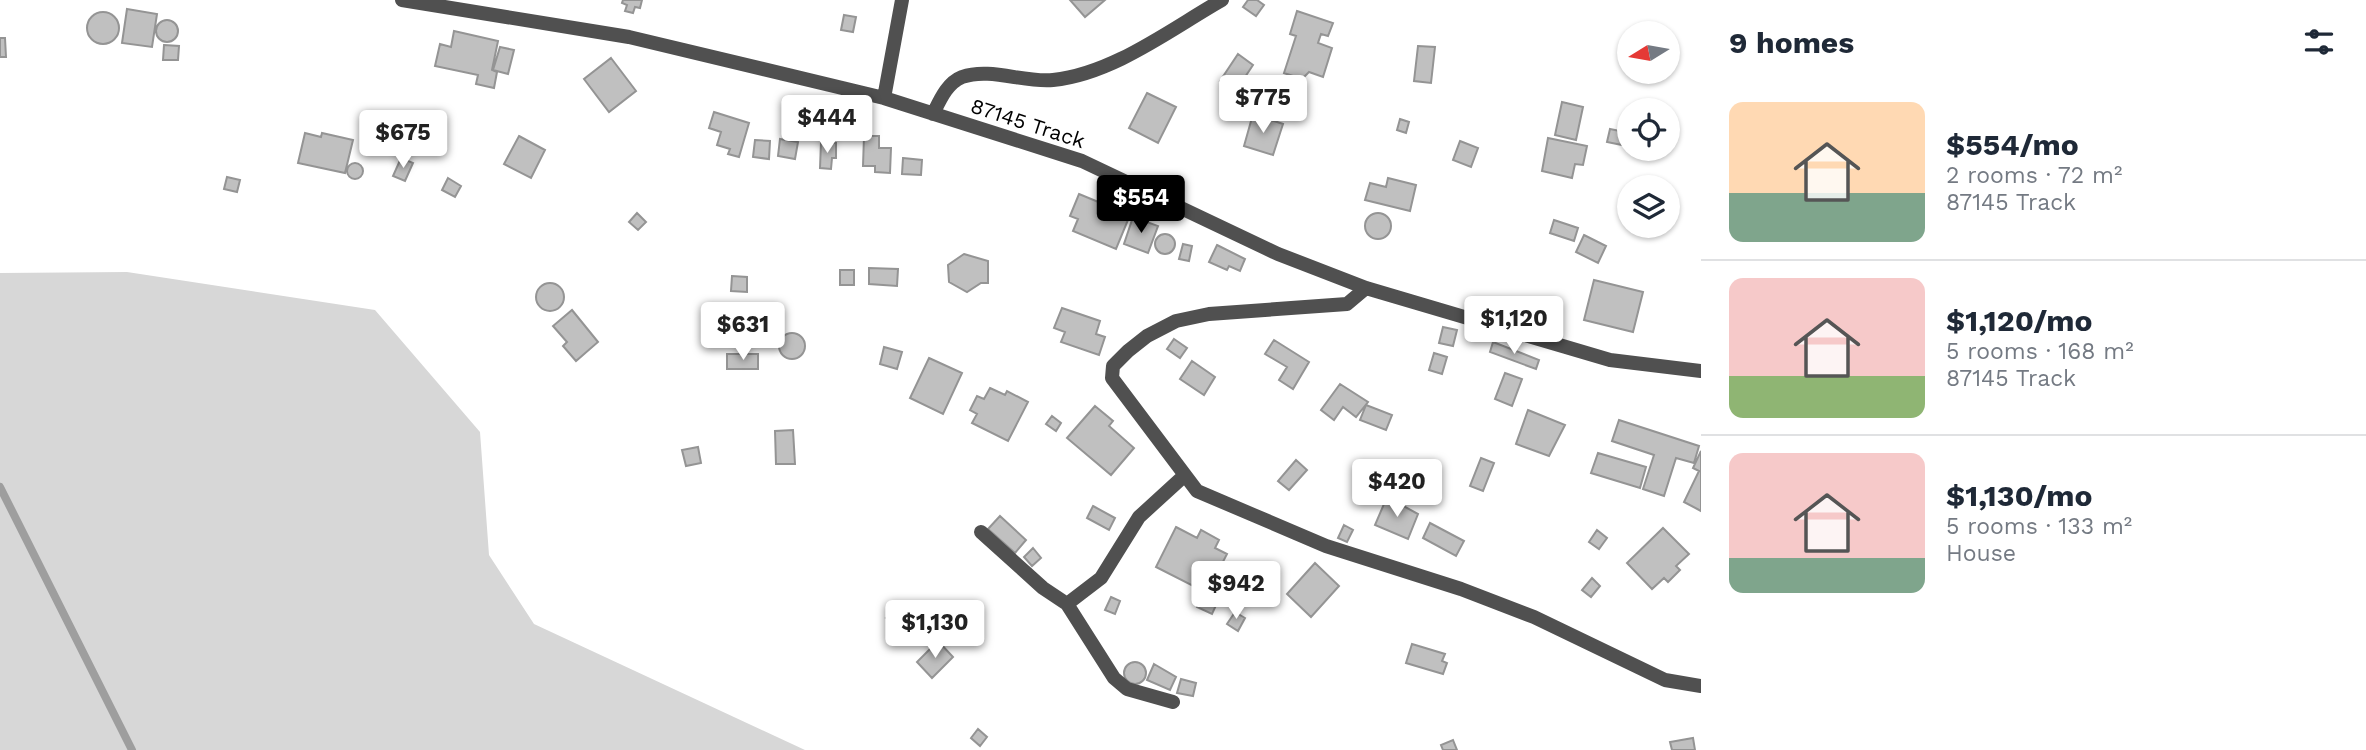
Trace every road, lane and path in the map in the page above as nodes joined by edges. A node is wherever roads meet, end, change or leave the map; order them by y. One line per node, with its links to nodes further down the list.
1 (402, 0): 4 (street, 87145 Track)
2 (902, 0): 4 (street)
3 (1222, 0): 5 (street)
4 (884, 98): 5 (street, 87145 Track)
5 (933, 114): 6 (street, 87145 Track)
6 (1366, 288): 7 (street, 87145 Track); 8 (street)
7 (1699, 373)
8 (1185, 475): 10 (street); 11 (street)
9 (981, 532): 10 (street)
10 (1067, 604): 12 (street)
11 (1701, 686)
12 (1173, 702)

